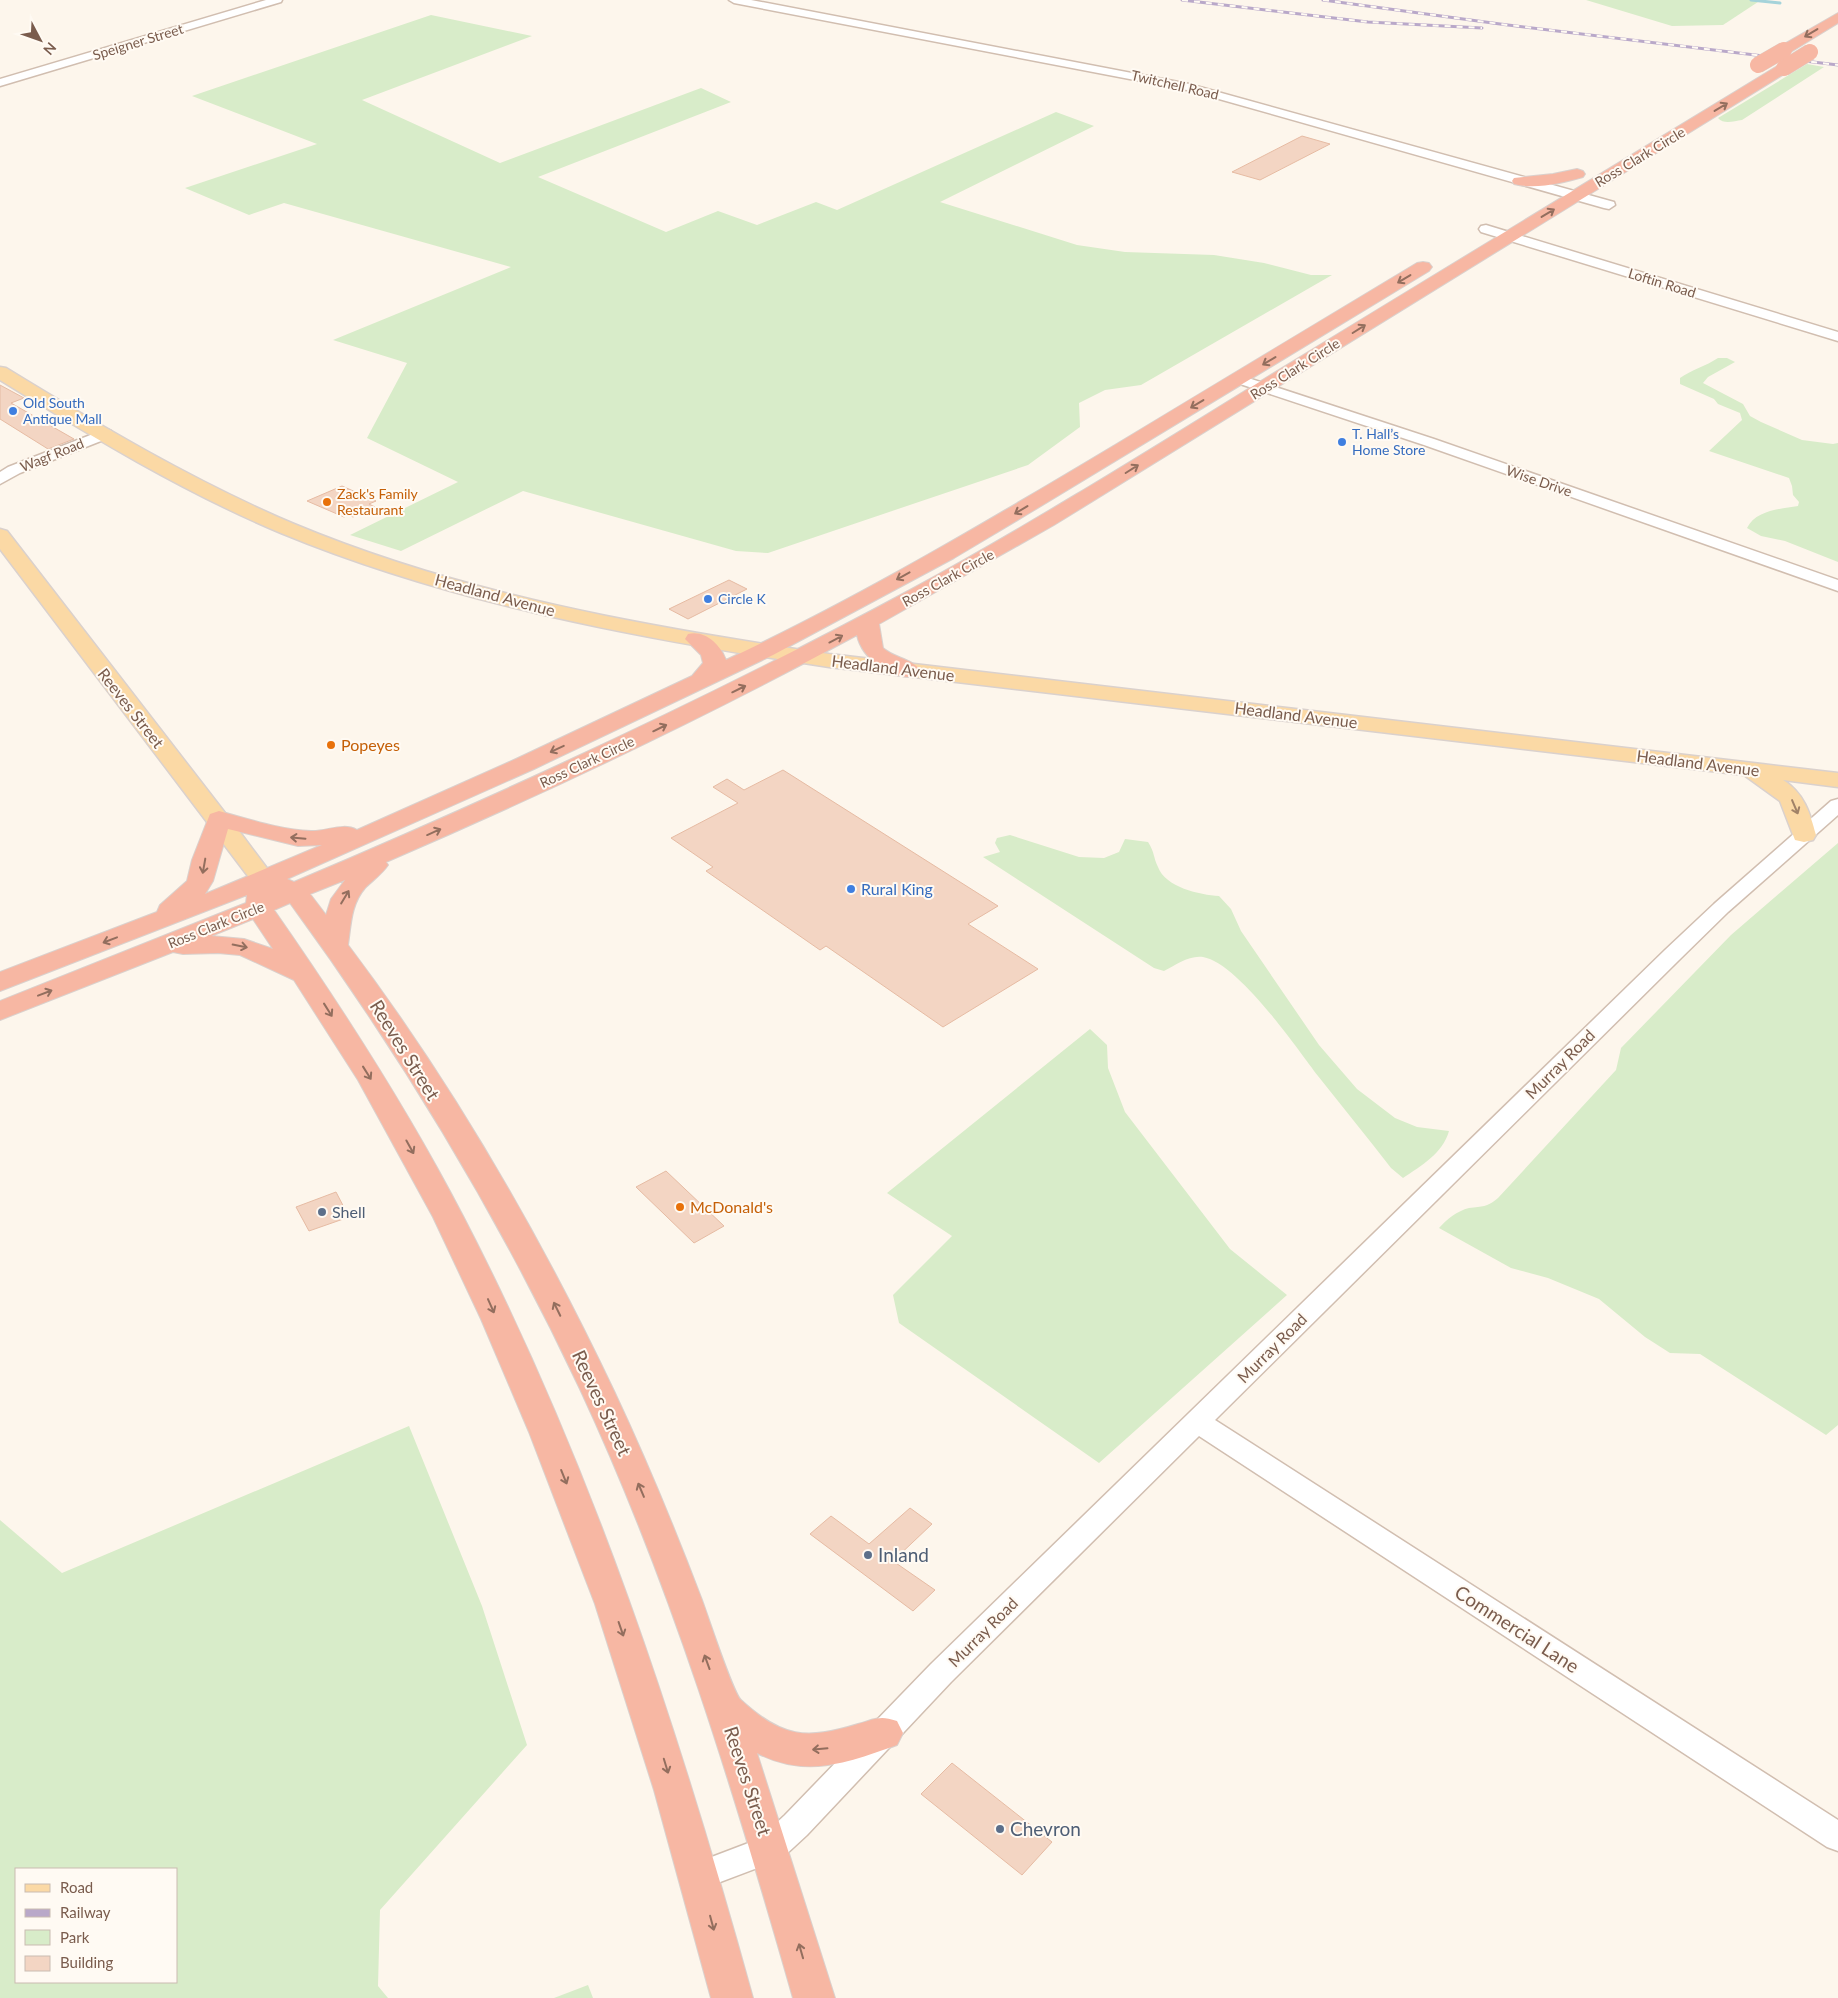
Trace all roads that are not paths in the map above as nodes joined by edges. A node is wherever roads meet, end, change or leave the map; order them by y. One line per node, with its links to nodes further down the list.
1 (277, 0): 6 (street, Speigner Street)
2 (734, 0): 7 (street, Twitchell Road)
3 (1838, 17): 5 (highway, one-way to 5, bridge)
4 (1824, 44): 9 (highway, Ross Clark Circle, one-way to 4, bridge)
5 (1742, 74)
6 (0, 83)
7 (1520, 181): 8 (street, Twitchell Road); 8 (highway, Ross Clark Circle)
8 (1552, 190): 9 (street, Twitchell Road); 10 (highway, Ross Clark Circle)
9 (1576, 196): 11 (street, Twitchell Road); 12 (highway, Ross Clark Circle, one-way to 9)
10 (1535, 200)
11 (1609, 205)
12 (1506, 228): 13 (highway, Ross Clark Circle); 15 (street, Loftin Road); 18 (highway, Ross Clark Circle, one-way to 12)
13 (1470, 239)
14 (1439, 258): 17 (highway, Ross Clark Circle, one-way to 17)
15 (1838, 337)
16 (0, 372): 19 (main road, Headland Avenue)
17 (1239, 379): 18 (street, Wise Drive); 25 (highway, Ross Clark Circle, one-way to 25)
18 (1264, 388): 22 (street, Wise Drive); 23 (highway, Ross Clark Circle, one-way to 18)
19 (106, 434): 20 (street, Wagf Road); 24 (main road, Headland Avenue)
20 (0, 479)
21 (0, 535): 32 (main road, Reeves Street)
22 (1838, 586)
23 (868, 622): 26 (highway, Ross Clark Circle, one-way to 23); 27 (highway)
24 (696, 639): 25 (main road, Headland Avenue); 28 (highway)
25 (765, 650): 26 (main road, Headland Avenue); 28 (highway, Ross Clark Circle)
26 (804, 656): 27 (main road, Headland Avenue); 34 (highway, Ross Clark Circle, one-way to 26)
27 (910, 671): 29 (main road, Headland Avenue)
28 (699, 682): 34 (highway, Ross Clark Circle, one-way to 34)
29 (1746, 768): 30 (main road, Headland Avenue); 33 (main road, one-way to 33)
30 (1838, 780)
31 (1838, 804): 33 (street, Murray Road)
32 (218, 819): 34 (highway, one-way to 32); 35 (main road, Reeves Street); 38 (highway, one-way to 38)
33 (1804, 836): 44 (street, Murray Road)
34 (385, 841): 35 (highway, Ross Clark Circle); 36 (highway, Ross Clark Circle); 39 (highway, one-way to 34)
35 (263, 880): 36 (highway); 37 (highway); 38 (highway, Ross Clark Circle)
36 (295, 892): 37 (highway, Ross Clark Circle); 39 (highway, Reeves Street)
37 (258, 908): 40 (highway, Ross Clark Circle); 41 (highway)
38 (156, 922): 42 (highway, Ross Clark Circle, one-way to 42)
39 (335, 944): 45 (highway, Reeves Street, one-way to 39)
40 (157, 949): 41 (highway, one-way to 41); 43 (highway, Ross Clark Circle, one-way to 40)
41 (308, 978): 49 (highway, one-way to 49)
42 (0, 982)
43 (0, 1011)
44 (1197, 1422): 46 (street, Murray Road); 47 (street, Commercial Lane)
45 (723, 1708): 46 (highway, one-way to 45); 48 (highway, Reeves Street)
46 (884, 1733): 48 (street, Murray Road)
47 (1838, 1837)
48 (770, 1848): 49 (street, Murray Road); 51 (highway, Reeves Street, one-way to 48)
49 (699, 1876): 50 (highway, one-way to 50)
50 (732, 1998)
51 (814, 1998)

